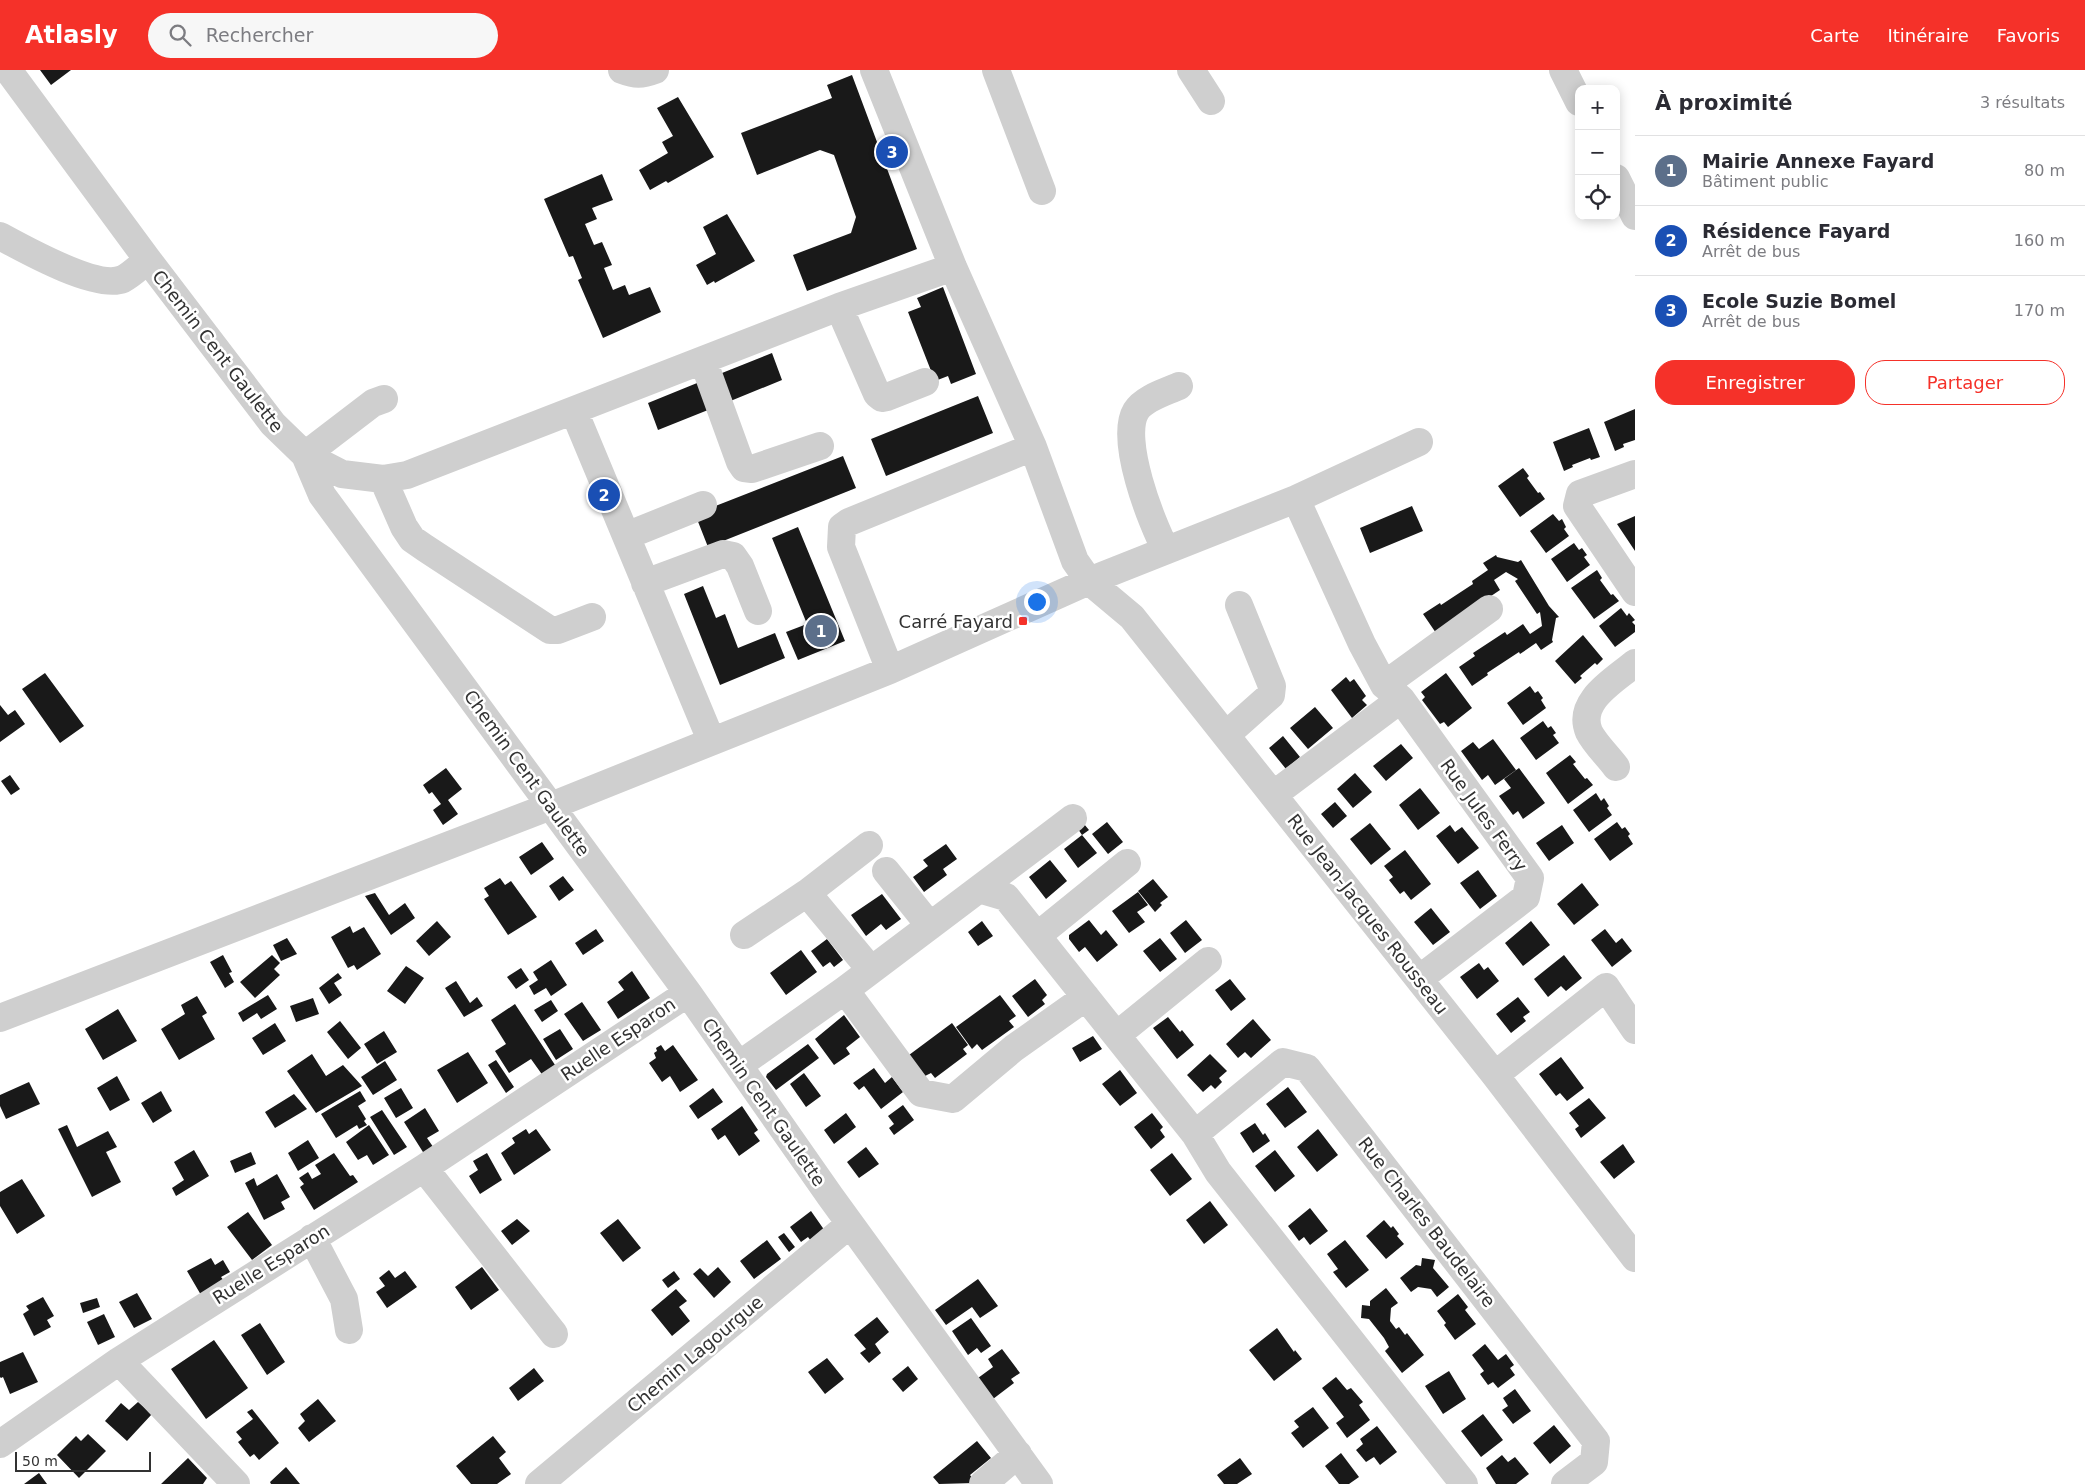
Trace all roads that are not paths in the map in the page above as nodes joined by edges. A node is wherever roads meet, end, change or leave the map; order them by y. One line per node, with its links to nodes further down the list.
1 (8, 70): 14 (street, Chemin Cent Gaulette)
2 (622, 70): 3 (street)
3 (655, 70)
4 (996, 70): 11 (street)
5 (1190, 70): 9 (street)
6 (1563, 70): 8 (street)
7 (881, 72): 15 (street, Rue Jean-Jacques Rousseau)
8 (1575, 94)
9 (1210, 101)
10 (1620, 186): 12 (street)
11 (1042, 191)
12 (1635, 216)
13 (0, 236): 14 (street)
14 (148, 260): 25 (street, Chemin Cent Gaulette)
15 (953, 267): 16 (street); 24 (street, Rue Jean-Jacques Rousseau)
16 (839, 307): 17 (street); 18 (street)
17 (703, 360): 21 (street); 23 (street)
18 (925, 382)
19 (1179, 386): 31 (street)
20 (384, 399): 25 (street)
21 (574, 411): 27 (street); 30 (street)
22 (1419, 442): 28 (street)
23 (820, 446)
24 (1033, 447): 32 (street, Rue Jean-Jacques Rousseau); 40 (street)
25 (305, 455): 27 (street); 46 (street, Chemin Cent Gaulette)
26 (1635, 474): 34 (street)
27 (383, 479): 38 (street)
28 (1296, 499): 31 (street); 41 (street, Rue Jules Ferry)
29 (703, 504): 30 (street)
30 (626, 536): 33 (street)
31 (1166, 550): 32 (street)
32 (1089, 580): 40 (street); 42 (street, Rue Jean-Jacques Rousseau)
33 (645, 583): 37 (street); 43 (street)
34 (1635, 592)
35 (1239, 605): 42 (street)
36 (1489, 609): 41 (street)
37 (758, 611)
38 (592, 618)
39 (1635, 663): 44 (street)
40 (890, 670): 43 (street)
41 (1392, 692): 45 (street); 58 (street, Rue Jules Ferry)
42 (1226, 735): 45 (street, Rue Jean-Jacques Rousseau)
43 (711, 740): 46 (street)
44 (1616, 767)
45 (1273, 795): 58 (street, Rue Jean-Jacques Rousseau)
46 (551, 806): 60 (street, Chemin Cent Gaulette); 62 (street)
47 (1073, 818): 51 (street)
48 (869, 845): 52 (street)
49 (1127, 864): 55 (street)
50 (886, 871): 53 (street)
51 (979, 889): 53 (street); 55 (street)
52 (807, 893): 54 (street); 57 (street)
53 (930, 926): 57 (street)
54 (744, 935)
55 (1037, 936): 61 (street)
56 (1208, 961): 64 (street)
57 (871, 970): 59 (street)
58 (1419, 979): 66 (street, Rue Jean-Jacques Rousseau)
59 (845, 990): 61 (street); 65 (street)
60 (688, 993): 65 (street, Chemin Cent Gaulette); 68 (street, Ruelle Esparon)
61 (1086, 997): 64 (street)
62 (0, 1018)
63 (1635, 1030): 66 (street)
64 (1117, 1036): 67 (street)
65 (739, 1065): 69 (street, Chemin Cent Gaulette)
66 (1495, 1076): 71 (street, Rue Jean-Jacques Rousseau)
67 (1195, 1134): 81 (street); 82 (street, Rue Charles Baudelaire)
68 (424, 1168): 70 (street, Ruelle Esparon); 73 (street)
69 (850, 1224): 76 (street, Chemin Cent Gaulette); 78 (street, Chemin Lagourgue)
70 (312, 1238): 72 (street); 74 (street, Ruelle Esparon)
71 (1635, 1258)
72 (349, 1330)
73 (554, 1334)
74 (119, 1361): 75 (street, Ruelle Esparon); 77 (street)
75 (0, 1444)
76 (1018, 1454): 79 (street); 80 (street, Chemin Cent Gaulette)
77 (236, 1484)
78 (540, 1484)
79 (983, 1484)
80 (1039, 1484)
81 (1464, 1484)
82 (1565, 1484)

